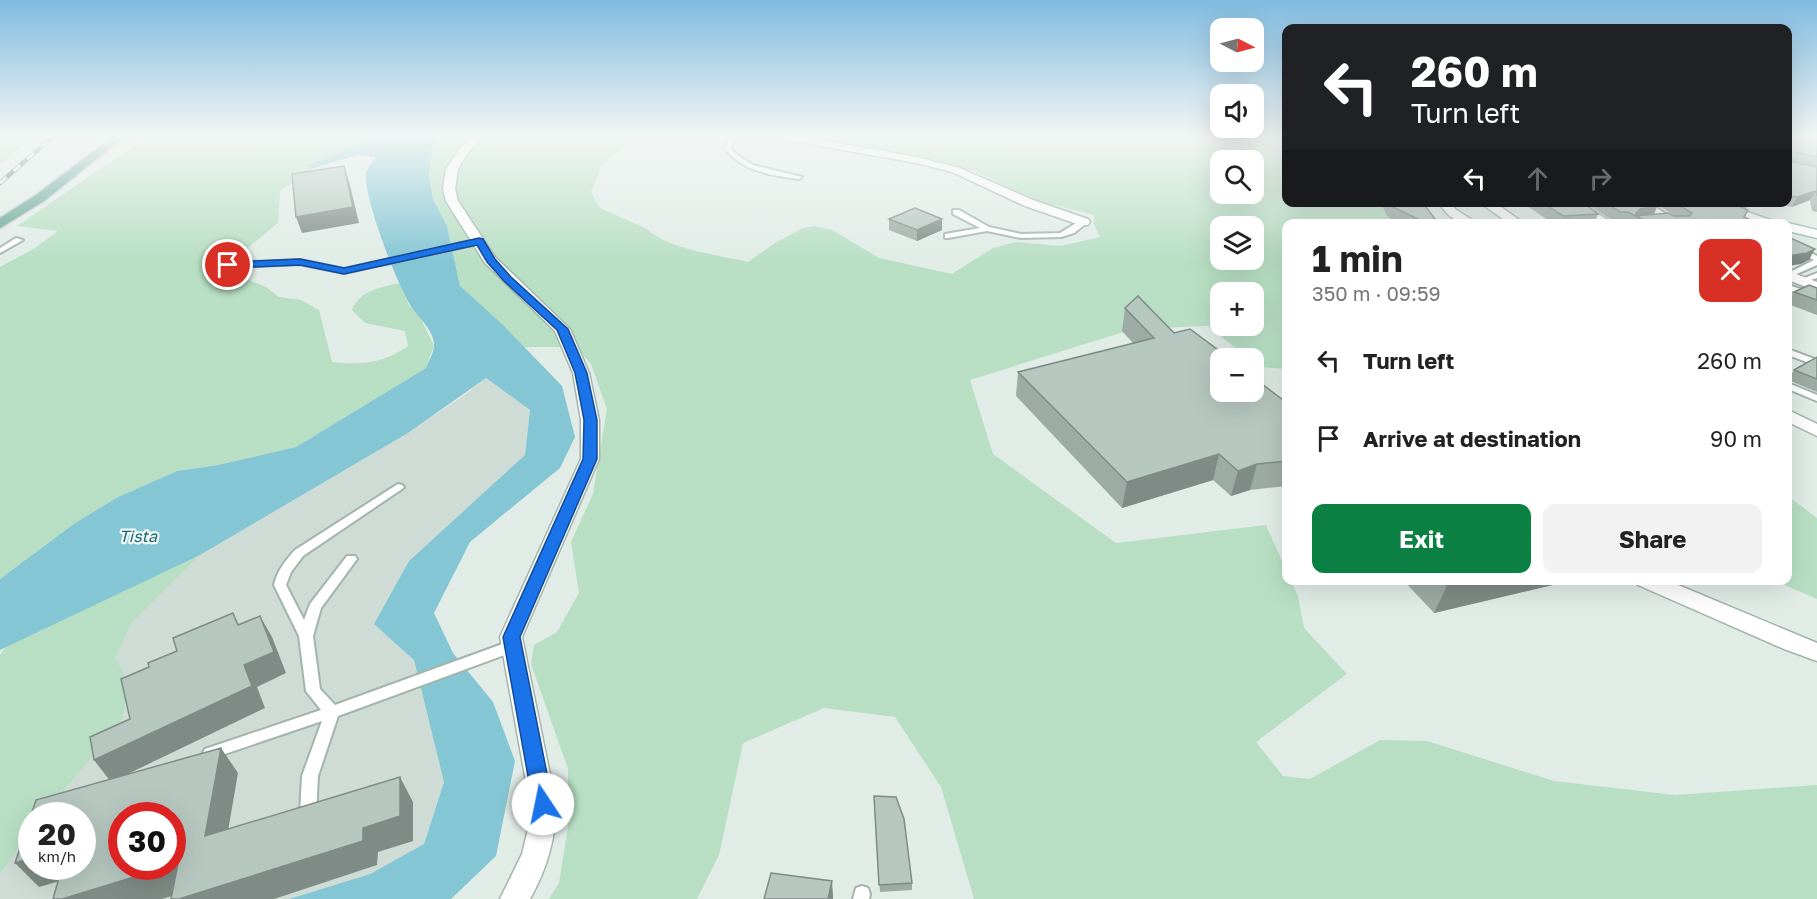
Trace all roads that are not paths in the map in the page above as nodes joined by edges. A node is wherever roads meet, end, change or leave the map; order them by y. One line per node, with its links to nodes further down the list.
1 (66, 178): 18 (main road)
2 (451, 178): 24 (street)
3 (976, 178): 17 (street)
4 (1448, 207): 11 (street)
5 (1493, 207): 12 (street)
6 (1579, 207): 13 (street)
7 (1650, 207): 10 (lane)
8 (1721, 207): 16 (street)
9 (956, 212): 20 (lane)
10 (1666, 217): 14 (street); 15 (street)
11 (1464, 219)
12 (1511, 219)
13 (1600, 219)
14 (1657, 219)
15 (1670, 219)
16 (1760, 219)
17 (1084, 222): 20 (lane)
18 (0, 224)
19 (1792, 228): 21 (street)
20 (987, 229): 22 (lane)
21 (1817, 234)
22 (948, 236)
23 (19, 240): 26 (lane)
24 (479, 241): 28 (lane); 43 (street)
25 (1792, 246): 27 (lane)
26 (0, 251)
27 (1817, 261): 30 (lane)
28 (228, 265)
29 (1817, 275): 30 (lane)
30 (1792, 280): 31 (street); 32 (lane)
31 (1817, 287)
32 (1817, 297)
33 (1792, 354): 34 (lane)
34 (1817, 363)
35 (1792, 388): 36 (lane)
36 (1817, 398)
37 (1792, 417): 38 (street)
38 (1817, 431)
39 (398, 487): 42 (lane)
40 (351, 559): 42 (lane)
41 (1657, 585): 44 (street)
42 (306, 636): 45 (lane)
43 (513, 646): 45 (lane); 48 (street)
44 (1817, 651)
45 (332, 712): 46 (lane); 47 (lane)
46 (196, 759)
47 (308, 814)
48 (514, 899)

